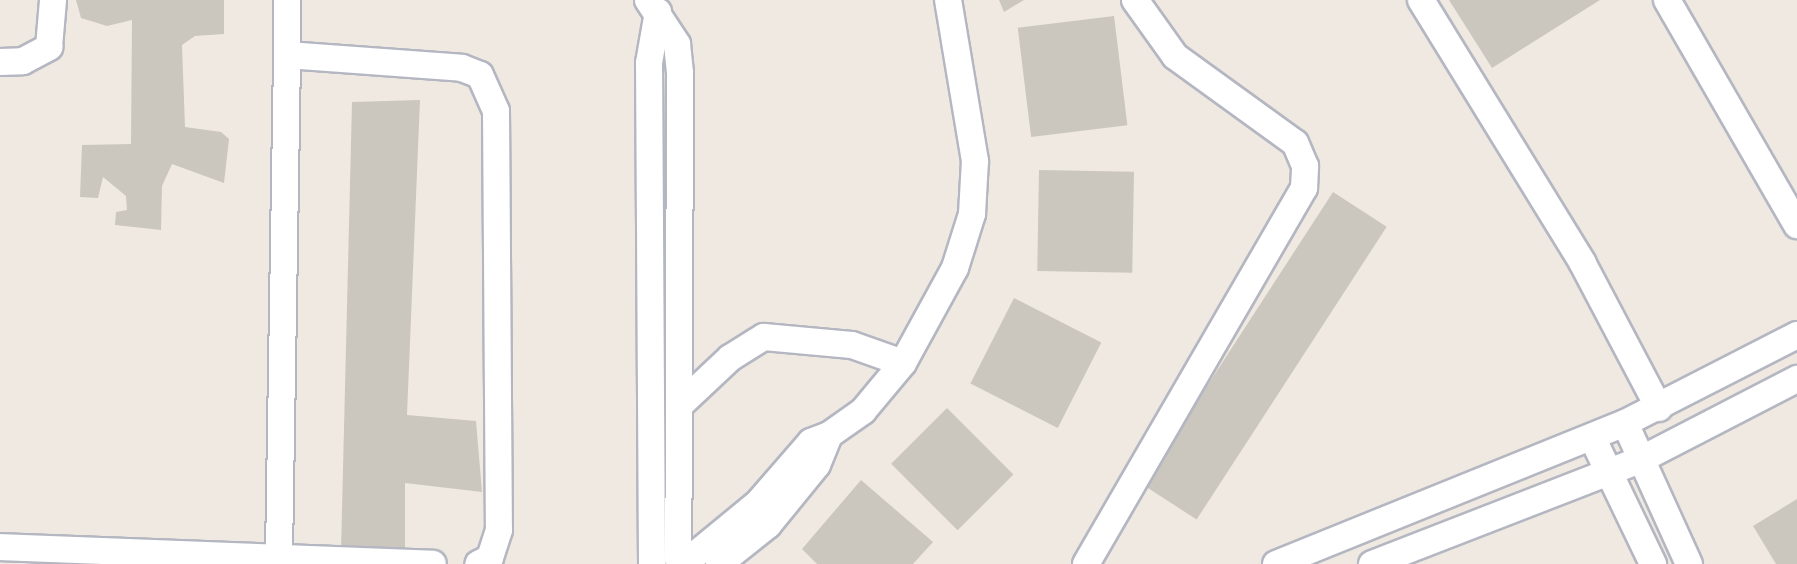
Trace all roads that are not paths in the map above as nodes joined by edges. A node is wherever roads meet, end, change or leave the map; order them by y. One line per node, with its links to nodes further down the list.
1 (53, 0): 9 (street)
2 (287, 0): 8 (street)
3 (948, 0): 12 (street)
4 (1135, 0): 29 (street)
5 (1422, 0): 15 (street)
6 (1667, 0): 10 (street)
7 (653, 6): 14 (street); 27 (street)
8 (287, 55): 23 (street); 26 (street)
9 (0, 62)
10 (1797, 225)
11 (1797, 335): 15 (street)
12 (903, 363): 14 (street); 17 (street)
13 (1797, 379): 19 (street)
14 (680, 405): 24 (street)
15 (1659, 408): 16 (street)
16 (1625, 423): 18 (street); 19 (street)
17 (829, 435): 24 (street); 28 (street)
18 (1592, 437): 20 (street); 30 (street)
19 (1640, 460): 20 (street); 33 (street)
20 (1608, 473): 22 (street); 32 (street)
21 (0, 547): 23 (street)
22 (1423, 554): 31 (street)
23 (279, 555): 25 (street)
24 (677, 563)
25 (433, 564)
26 (478, 564)
27 (652, 564)
28 (719, 564)
29 (1086, 564)
30 (1276, 564)
31 (1372, 564)
32 (1653, 564)
33 (1689, 564)

